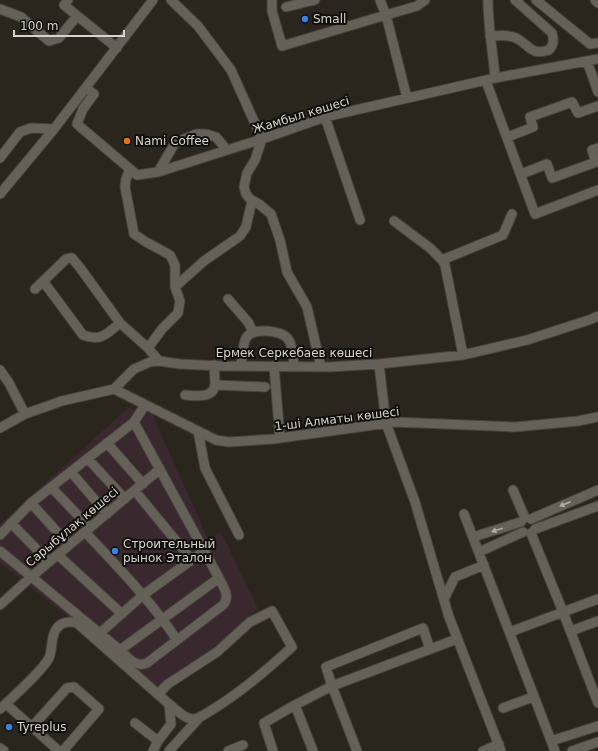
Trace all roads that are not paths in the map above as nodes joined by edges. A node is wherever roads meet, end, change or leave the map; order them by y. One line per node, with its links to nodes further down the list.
1 (68, 0): 16 (street)
2 (153, 0): 19 (street)
3 (171, 0): 30 (street)
4 (272, 0): 15 (street)
5 (315, 0): 13 (street)
6 (380, 0): 15 (street)
7 (425, 0): 15 (street)
8 (488, 0): 17 (street)
9 (516, 0): 17 (street)
10 (536, 0): 18 (street)
11 (594, 0): 12 (street)
12 (598, 3)
13 (286, 7)
14 (0, 9): 16 (street)
15 (386, 15): 25 (street)
16 (77, 16): 19 (street)
17 (490, 36): 22 (street)
18 (598, 43)
19 (117, 48): 23 (street)
20 (598, 59): 21 (street, Жамбыл көшесі)
21 (587, 61): 22 (street, Жамбыл көшесі); 24 (street)
22 (490, 79): 25 (street, Жамбыл көшесі); 29 (street)
23 (86, 88): 28 (street); 34 (street, Жамбыл көшесі)
24 (598, 92)
25 (407, 98): 27 (street, Жамбыл көшесі)
26 (598, 106): 29 (street)
27 (325, 117): 30 (street, Жамбыл көшесі); 41 (street)
28 (54, 129): 33 (street); 38 (street)
29 (508, 137): 36 (street)
30 (262, 139): 32 (street, Жамбыл көшесі); 39 (street)
31 (598, 148): 36 (street)
32 (227, 150): 35 (street, Жамбыл көшесі); 35 (street)
33 (0, 158)
34 (130, 169): 35 (street, Жамбыл көшесі); 45 (street)
35 (158, 172)
36 (521, 174): 37 (street)
37 (598, 190)
38 (0, 194)
39 (252, 201): 45 (street); 59 (street)
40 (512, 214): 43 (street)
41 (360, 220)
42 (394, 221): 43 (street)
43 (442, 260): 52 (street)
44 (43, 281): 46 (street); 49 (street); 49 (street)
45 (175, 287): 51 (street)
46 (35, 288)
47 (228, 299): 50 (street)
48 (598, 316): 52 (street, Ермек Серкебаев көшесі)
49 (120, 323): 51 (street)
50 (253, 332): 56 (street); 58 (street)
51 (148, 348): 53 (street)
52 (462, 354): 54 (street, Ермек Серкебаев көшесі)
53 (159, 361): 55 (street, Ермек Серкебаев көшесі); 63 (street, Ермек Серкебаев көшесі)
54 (379, 364): 59 (street, Ермек Серкебаев көшесі); 69 (street)
55 (214, 365): 56 (street, Ермек Серкебаев көшесі); 61 (street)
56 (240, 366): 57 (street, Ермек Серкебаев көшесі)
57 (274, 366): 58 (street, Ермек Серкебаев көшесі); 72 (street)
58 (294, 366): 59 (street, Ермек Серкебаев көшесі)
59 (321, 367)
60 (0, 370): 66 (street)
61 (215, 385): 62 (street); 64 (street)
62 (265, 387)
63 (114, 389): 65 (street, 1-ші Алматы көшесі); 66 (street)
64 (184, 395)
65 (145, 405): 68 (street); 71 (street, 1-ші Алматы көшесі)
66 (25, 414): 70 (street)
67 (598, 417): 69 (street, 1-ші Алматы көшесі)
68 (134, 422): 73 (street); 75 (street)
69 (386, 424): 72 (street, 1-ші Алматы көшесі); 105 (street)
70 (0, 428)
71 (198, 431): 72 (street, 1-ші Алматы көшесі); 92 (street)
72 (280, 438)
73 (106, 443): 74 (street); 77 (street)
74 (88, 459): 76 (street); 82 (street)
75 (160, 469): 77 (street, Сарыбұлақ көшесі); 95 (street)
76 (71, 472): 78 (street); 85 (street)
77 (143, 484): 81 (street, Сарыбұлақ көшесі)
78 (51, 487): 83 (street); 89 (street)
79 (513, 490): 87 (street)
80 (598, 490): 87 (street, one-way to 87)
81 (135, 491): 82 (street, Сарыбұлақ көшесі); 99 (street)
82 (125, 499): 85 (street, Сарыбұлақ көшесі)
83 (31, 503): 88 (street); 94 (street)
84 (598, 506): 90 (street)
85 (107, 514): 89 (street, Сарыбұлақ көшесі)
86 (464, 514): 93 (street)
87 (526, 520): 90 (street); 90 (street); 93 (street, one-way to 93)
88 (11, 523): 91 (street); 100 (street)
89 (88, 530): 94 (street, Сарыбұлақ көшесі); 104 (street)
90 (530, 531): 97 (street); 108 (street)
91 (0, 535)
92 (239, 535)
93 (473, 537): 97 (street)
94 (69, 545): 98 (street, Сарыбұлақ көшесі)
95 (204, 550): 99 (street); 103 (street)
96 (0, 551): 102 (street)
97 (479, 552): 101 (street)
98 (58, 555): 100 (street, Сарыбұлақ көшесі); 109 (street)
99 (191, 559): 104 (street)
100 (49, 562): 102 (street, Сарыбұлақ көшесі)
101 (484, 565): 105 (street); 113 (street)
102 (31, 577): 107 (street, Сарыбұлақ көшесі); 114 (street)
103 (219, 578): 110 (street); 116 (street)
104 (144, 595): 109 (street); 110 (street)
105 (444, 599): 115 (street)
106 (598, 599): 108 (street)
107 (0, 605)
108 (563, 612): 112 (street); 113 (street)
109 (122, 614): 114 (street)
110 (162, 618): 116 (street); 118 (street)
111 (598, 621): 112 (street)
112 (571, 631): 122 (street)
113 (510, 632): 121 (street)
114 (100, 633): 118 (street)
115 (457, 639): 117 (street); 135 (street)
116 (178, 640): 118 (street)
117 (430, 648): 119 (street); 119 (street)
118 (120, 650)
119 (332, 686): 124 (street); 145 (street)
120 (158, 694): 123 (street); 125 (street); 127 (street)
121 (533, 697): 126 (street); 132 (street)
122 (598, 703)
123 (169, 704): 127 (street); 131 (street)
124 (295, 705): 143 (street); 144 (street)
125 (3, 707): 130 (street)
126 (502, 708)
127 (200, 717): 141 (street)
128 (135, 723): 131 (street)
129 (598, 726): 132 (street)
130 (31, 728): 138 (street); 139 (street)
131 (158, 741): 140 (street)
132 (551, 741): 147 (street)
133 (598, 742): 148 (street)
134 (243, 745): 142 (street)
135 (500, 747): 146 (street)
136 (0, 748): 137 (street)
137 (4, 751)
138 (59, 751)
139 (63, 751)
140 (153, 751)
141 (169, 751)
142 (228, 751)
143 (273, 751)
144 (313, 751)
145 (356, 751)
146 (482, 751)
147 (555, 751)
148 (572, 751)

